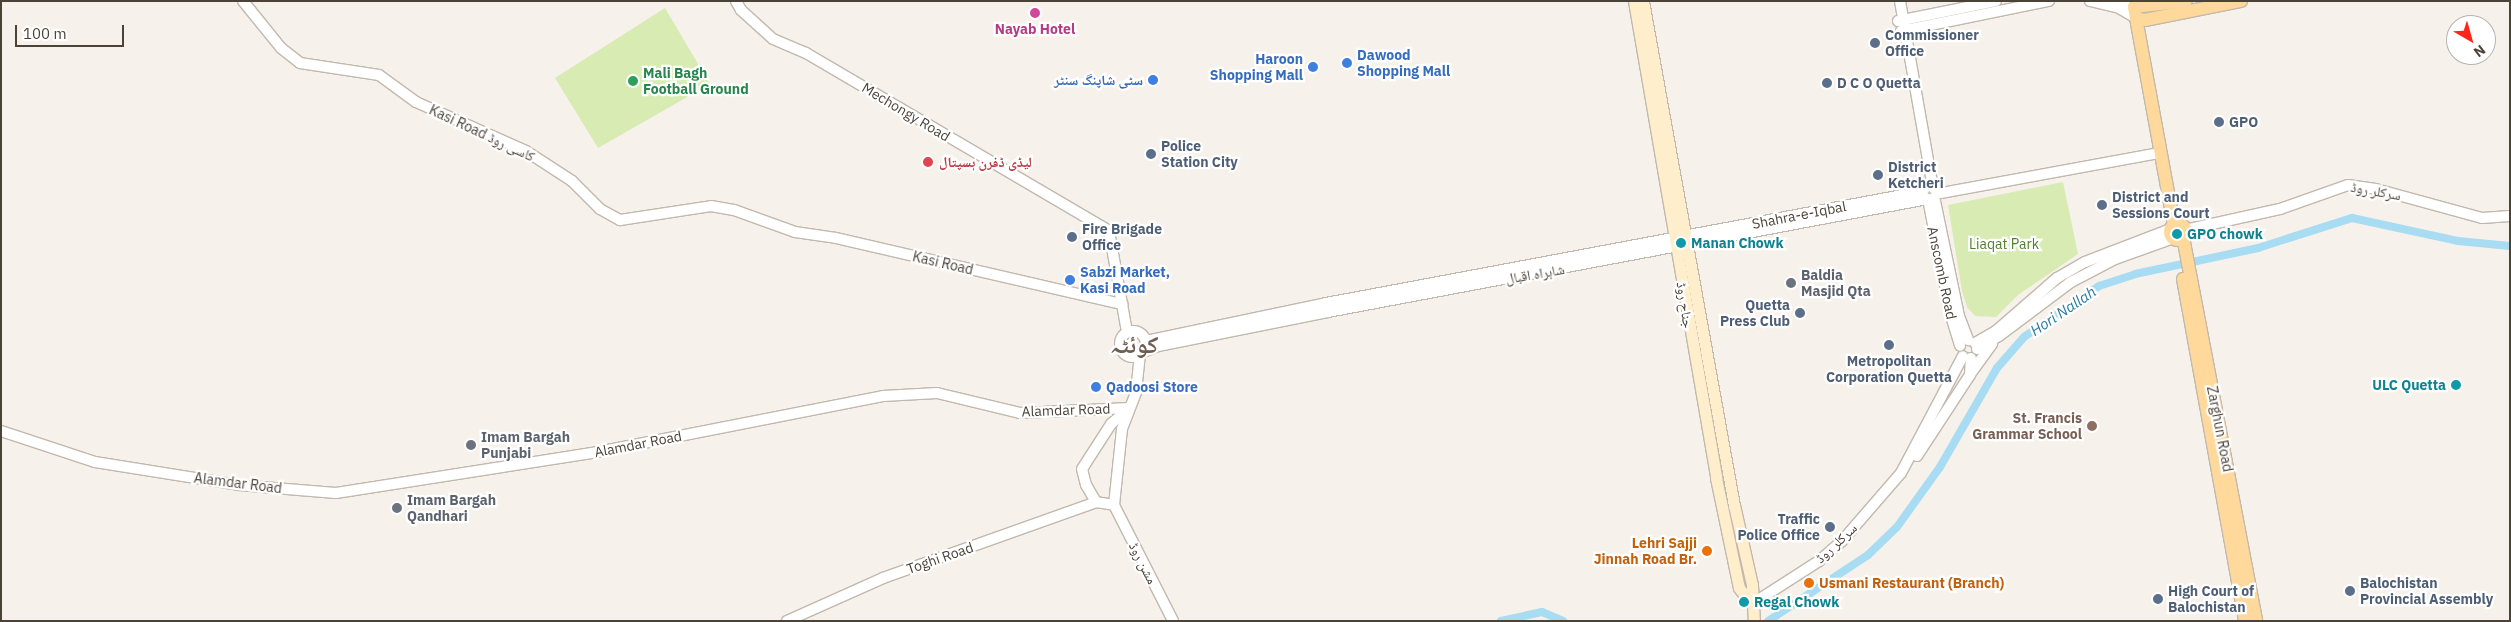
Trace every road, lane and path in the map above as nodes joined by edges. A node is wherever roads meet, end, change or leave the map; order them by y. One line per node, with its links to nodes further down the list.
1 (243, 1): 18 (street, Kasi Road کاسی روڈ)
2 (736, 1): 22 (street, Mechongy Road)
3 (1634, 1): 21 (main road, جناح روڈ)
4 (1642, 1): 20 (main road, جناح روڈ)
5 (1894, 1): 14 (street, Anscomb Road)
6 (1900, 1): 14 (street, Anscomb Road)
7 (1996, 1): 14 (street)
8 (2049, 1): 14 (street)
9 (2090, 1): 13 (street)
10 (2121, 1): 13 (street)
11 (2186, 1): 13 (main road)
12 (2241, 1): 13 (main road)
13 (2139, 13): 15 (main road, Zarghun Road); 19 (main road, Zarghun Road)
14 (1901, 26): 16 (street, Anscomb Road)
15 (2160, 153): 16 (street, Shahra-e-Iqbal); 19 (main road, Zarghun Road)
16 (1930, 194): 20 (street, Shahra-e-Iqbal); 26 (street, Anscomb Road)
17 (2510, 216): 19 (street, سرکلر روڈ)
18 (765, 219): 22 (street, Kasi Road)
19 (2178, 232): 24 (street, سرکلر روڈ); 26 (street, سرکلر روڈ); 35 (main road, Zarghun Road)
20 (1687, 241): 21 (street, Shahra-e-Iqbal); 36 (main road, جناح روڈ)
21 (1675, 244): 25 (street, شاہراہ اقبال); 27 (street, شاہراہ اقبال); 36 (main road, جناح روڈ)
22 (1122, 304): 23 (street)
23 (1127, 332): 25 (street); 27 (street)
24 (1999, 336): 26 (street, سرکلر روڈ); 29 (street)
25 (1146, 341): 27 (street)
26 (1970, 344): 28 (street); 28 (street, Anscomb Road)
27 (1141, 354): 30 (street)
28 (1967, 357): 29 (street, سرکلر روڈ); 32 (street, سرکلر روڈ)
29 (1970, 375): 32 (street, سرکلر روڈ)
30 (1129, 408): 31 (street, Alamdar Road); 33 (street); 34 (street)
31 (1, 431)
32 (1905, 467): 36 (street, سرکلر روڈ)
33 (1096, 502): 34 (street); 37 (street, Toghi Road)
34 (1114, 504): 38 (street, مشن روڈ)
35 (2236, 547): 39 (main road, Zarghun Road); 40 (main road, Zarghun Road)
36 (1753, 613)
37 (787, 621)
38 (1172, 621)
39 (2245, 621)
40 (2256, 621)

